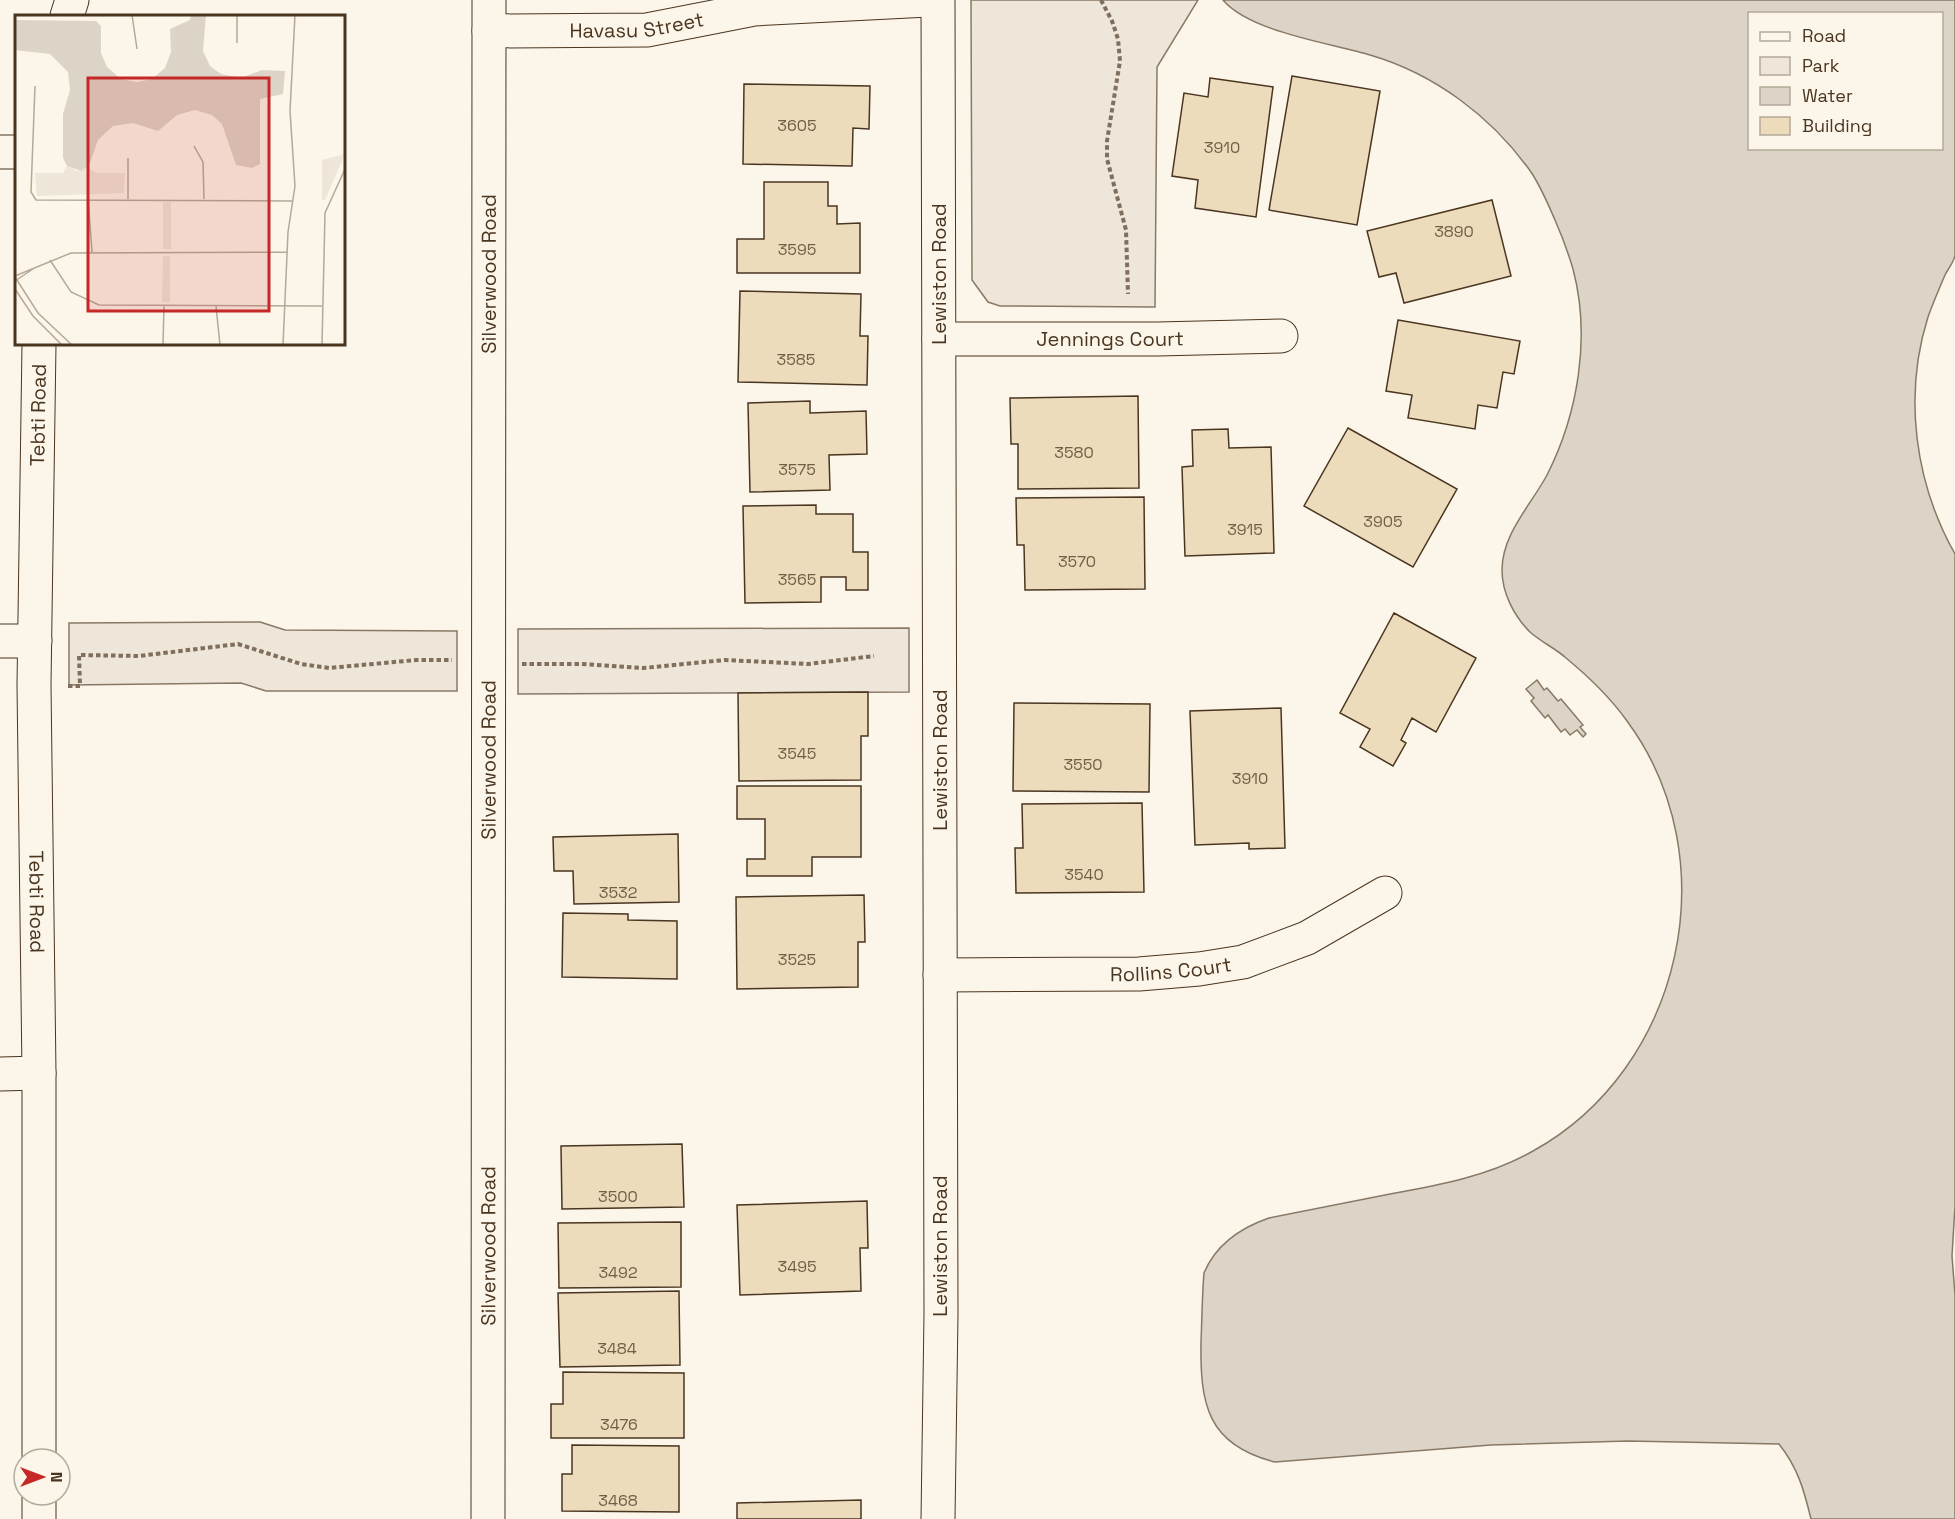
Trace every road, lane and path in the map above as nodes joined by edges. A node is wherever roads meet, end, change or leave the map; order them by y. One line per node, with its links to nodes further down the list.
1 (72, 0): 5 (street)
2 (928, 0): 6 (street, Havasu Street)
3 (938, 0): 9 (street, Lewiston Road)
4 (1101, 0): 7 (path)
5 (67, 15)
6 (489, 16): 14 (street, Silverwood Road)
7 (1128, 294)
8 (1281, 336): 9 (street, Jennings Court)
9 (939, 339): 17 (street, Lewiston Road)
10 (39, 345): 12 (street, Tebti Road)
11 (0, 641): 12 (street)
12 (35, 641): 15 (street, Tebti Road)
13 (874, 656): 14 (path)
14 (489, 660): 15 (path); 21 (street, Silverwood Road)
15 (34, 685): 18 (street, Tebti Road)
16 (1385, 893): 17 (street, Rollins Court)
17 (940, 975): 22 (street, Lewiston Road)
18 (39, 1073): 19 (street); 20 (street, Tebti Road)
19 (0, 1074)
20 (39, 1447)
21 (488, 1519)
22 (938, 1519)

